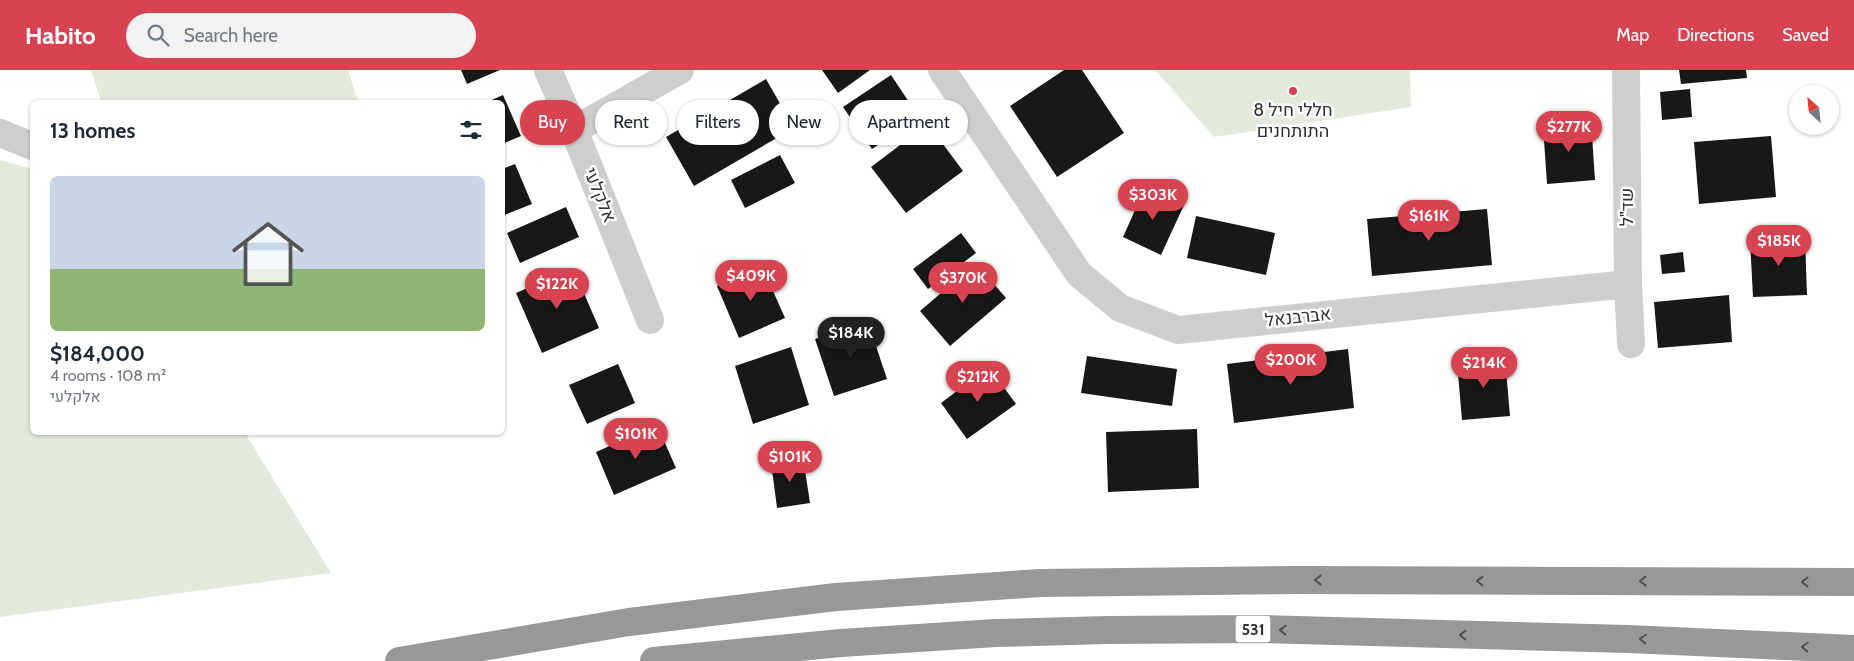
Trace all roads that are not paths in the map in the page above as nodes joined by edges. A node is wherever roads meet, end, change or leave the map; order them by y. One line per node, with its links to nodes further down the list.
1 (548, 70): 5 (street, אלקלעי)
2 (680, 70): 6 (street)
3 (942, 70): 10 (street, אברבנאל)
4 (1626, 70): 10 (street, שד"ל)
5 (561, 100)
6 (585, 124)
7 (0, 133): 8 (street)
8 (30, 145)
9 (580, 145): 11 (street, אלקלעי)
10 (1628, 284): 12 (street, שד"ל)
11 (650, 320)
12 (1631, 344)
13 (1854, 582): 15 (highway, one-way to 15)
14 (1854, 649): 16 (highway, 531, one-way to 16)
15 (400, 661)
16 (654, 661)

